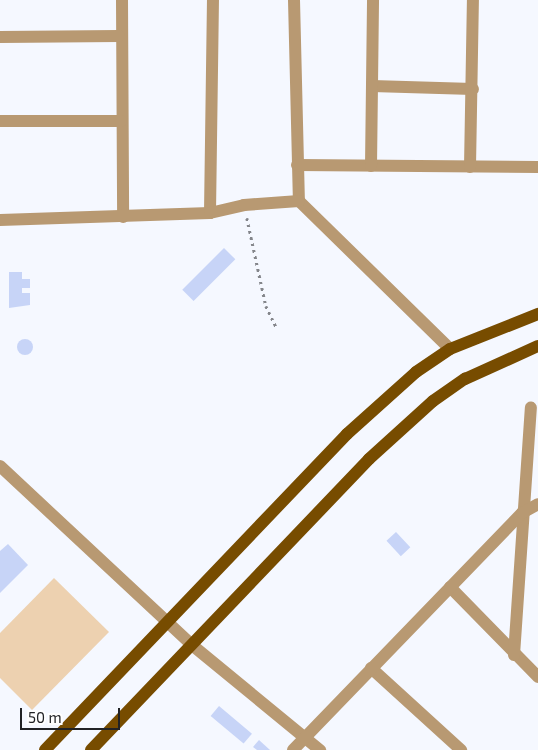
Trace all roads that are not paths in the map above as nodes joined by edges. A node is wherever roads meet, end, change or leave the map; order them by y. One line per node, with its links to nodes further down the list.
1 (122, 0): 6 (street)
2 (213, 0): 17 (street)
3 (294, 0): 12 (street)
4 (374, 0): 8 (street)
5 (473, 0): 9 (street)
6 (120, 36): 7 (street); 11 (street)
7 (0, 37)
8 (372, 86): 9 (street); 13 (street)
9 (473, 89): 14 (street)
10 (0, 121): 11 (street)
11 (121, 121): 18 (street)
12 (297, 165): 13 (street); 16 (street)
13 (371, 166): 14 (street)
14 (470, 167): 15 (street)
15 (538, 167)
16 (299, 202): 17 (street); 22 (street)
17 (210, 213): 18 (street)
18 (123, 217): 19 (street)
19 (0, 220)
20 (538, 314): 22 (main road)
21 (538, 346): 29 (main road)
22 (450, 349): 28 (main road)
23 (531, 408): 26 (street)
24 (0, 466): 28 (street)
25 (538, 504): 26 (street)
26 (522, 513): 27 (street); 30 (street)
27 (450, 587): 30 (street); 31 (street)
28 (167, 622): 29 (street); 34 (main road)
29 (192, 645): 33 (street); 35 (main road)
30 (514, 655): 32 (street)
31 (371, 668): 33 (street); 38 (street)
32 (538, 677)
33 (306, 736): 36 (street); 37 (street)
34 (45, 750)
35 (91, 750)
36 (293, 750)
37 (320, 750)
38 (462, 750)

